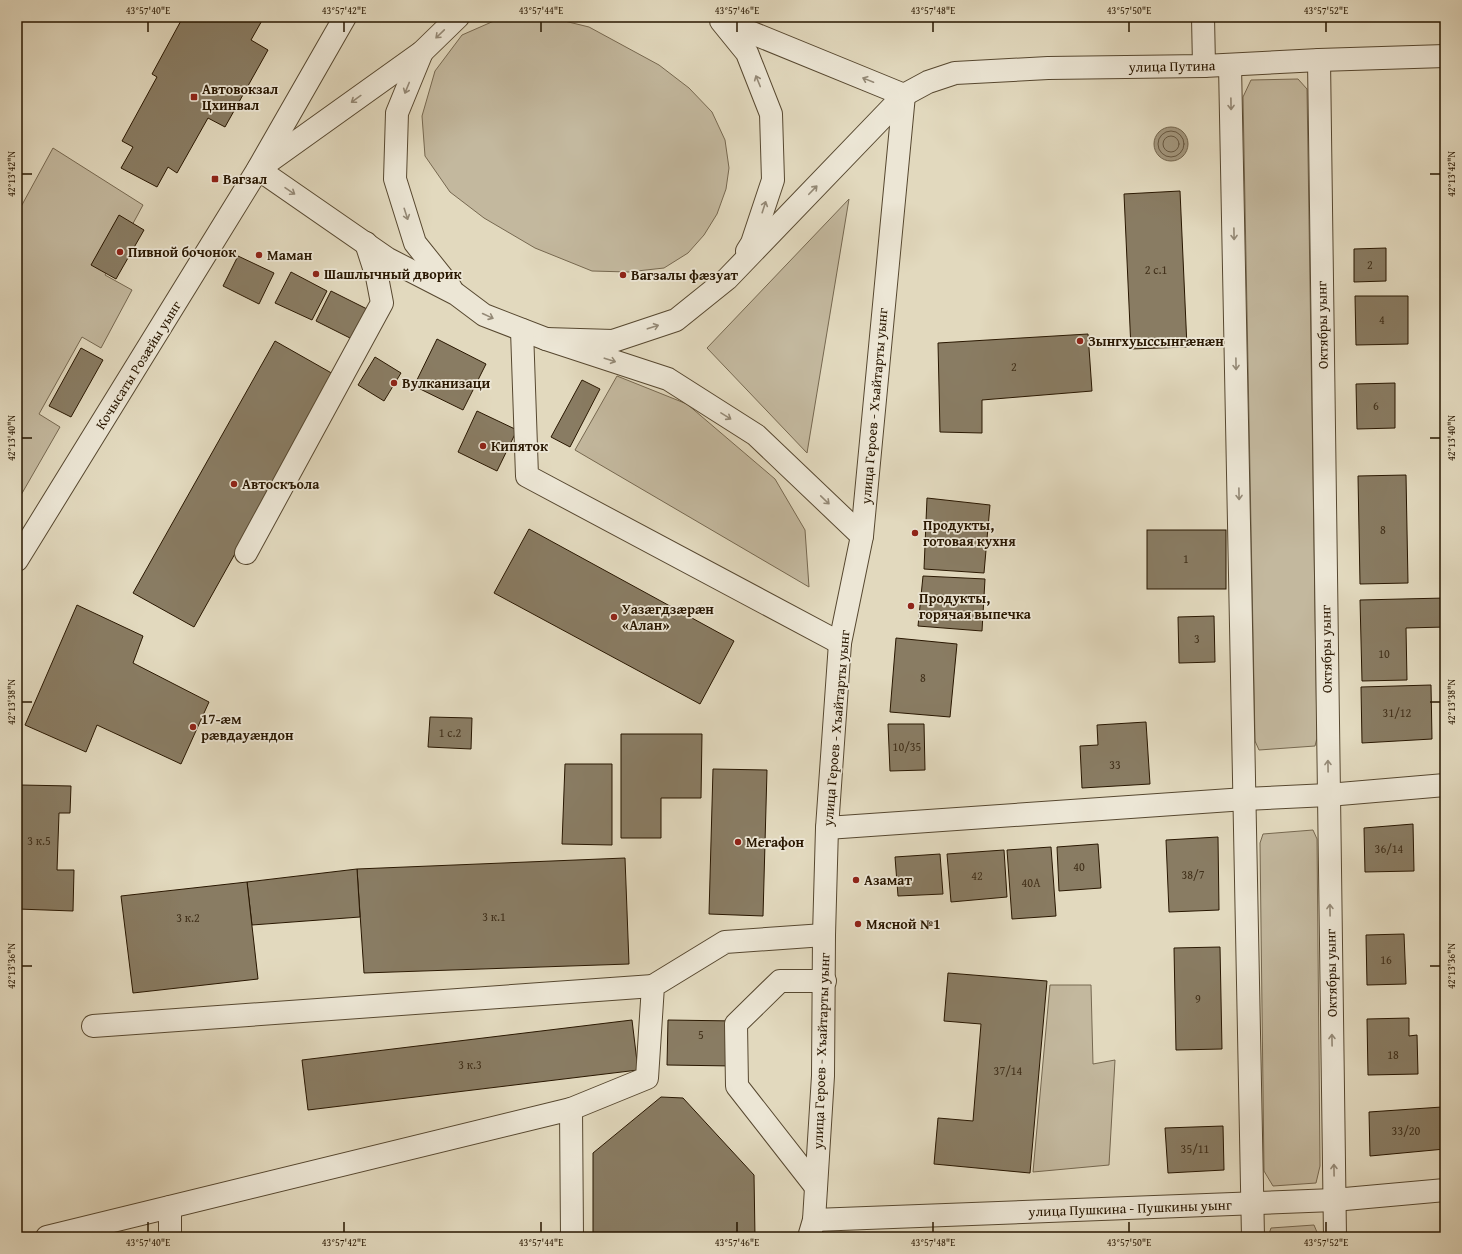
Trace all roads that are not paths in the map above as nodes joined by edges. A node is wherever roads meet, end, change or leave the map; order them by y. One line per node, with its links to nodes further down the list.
1 (345, 17): 11 (street, Кочысаты Розæйы уынг)
2 (458, 17): 5 (street, one-way to 5)
3 (1203, 17): 9 (street)
4 (719, 19): 10 (street, one-way to 4); 13 (street, one-way to 4)
5 (422, 52): 11 (street, one-way to 11); 14 (street, one-way to 14)
6 (1445, 56): 7 (street, улица Путина)
7 (1319, 60): 8 (street, улица Путина); 22 (street, Октябры уынг, one-way to 7)
8 (1230, 65): 9 (street, улица Путина); 23 (street, one-way to 23)
9 (1204, 66): 10 (street, улица Путина)
10 (904, 95): 13 (street, улица Путина, one-way to 10); 17 (street, улица Героев - Хъайтарты уынг)
11 (258, 169): 12 (street, one-way to 12); 19 (street, Кочысаты Розæйы уынг)
12 (366, 244): 14 (street); 18 (street)
13 (727, 279): 16 (street, one-way to 13)
14 (456, 294): 15 (street, one-way to 15)
15 (522, 330): 16 (street); 20 (street)
16 (546, 340): 17 (street, one-way to 17)
17 (862, 536): 20 (street, улица Героев - Хъайтарты уынг)
18 (246, 553)
19 (17, 560)
20 (840, 643): 24 (street, улица Героев - Хъайтарты уынг)
21 (1445, 785): 22 (street)
22 (1328, 795): 23 (street); 32 (street, Октябры уынг, one-way to 22)
23 (1244, 799): 24 (street); 33 (street)
24 (827, 828): 25 (street, улица Героев - Хъайтарты уынг)
25 (824, 935): 26 (street, улица Героев - Хъайтарты уынг); 27 (street)
26 (825, 980): 30 (street, улица Героев - Хъайтарты уынг); 30 (street)
27 (653, 986): 28 (street); 29 (street)
28 (94, 1026)
29 (571, 1109): 34 (street); 38 (street)
30 (816, 1187): 35 (street, улица Героев - Хъайтарты уынг)
31 (1445, 1190): 32 (street, улица Пушкина - Пушкины уынг)
32 (1334, 1200): 33 (street, улица Пушкина - Пушкины уынг); 40 (street, Октябры уынг)
33 (1252, 1204): 35 (street, улица Пушкина - Пушкины уынг); 39 (street)
34 (170, 1207): 36 (street); 37 (street)
35 (813, 1231)
36 (47, 1237)
37 (170, 1237)
38 (572, 1237)
39 (1252, 1237)
40 (1335, 1237)

